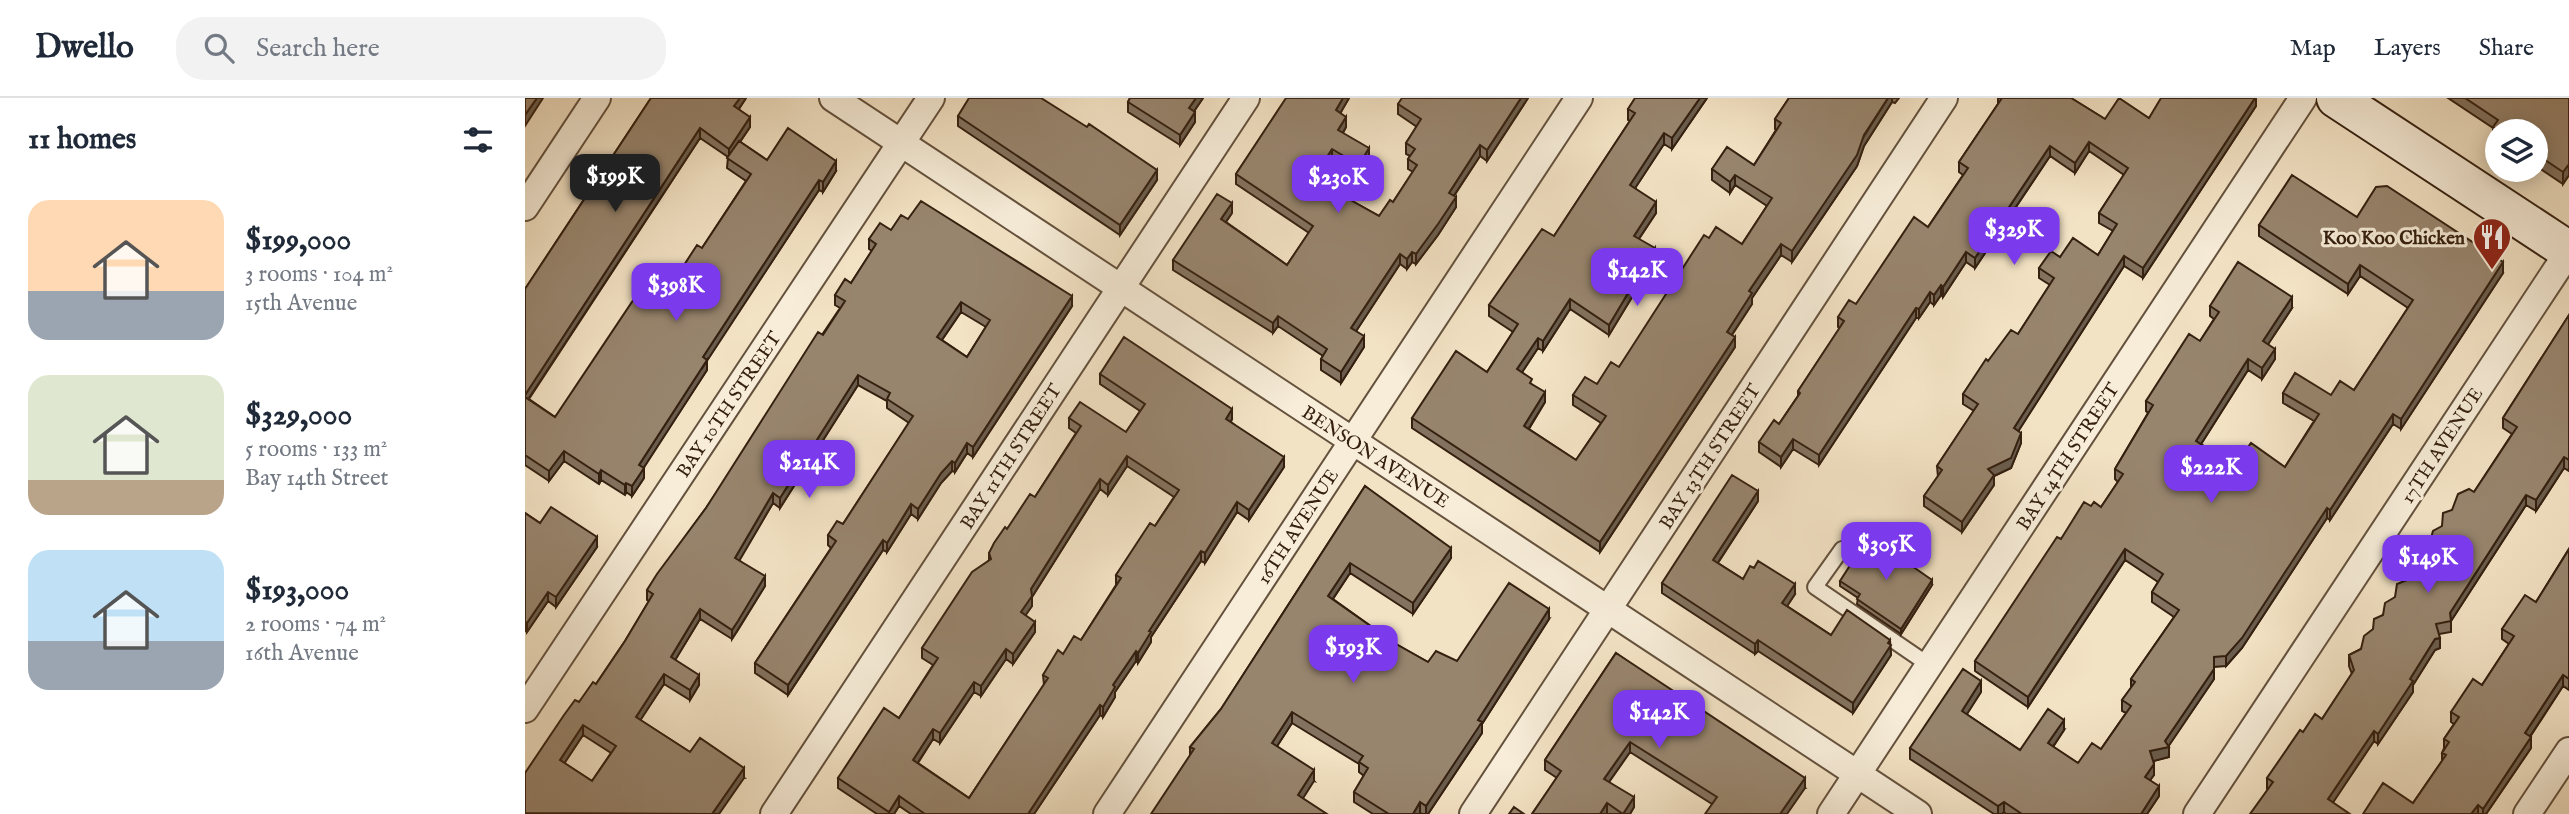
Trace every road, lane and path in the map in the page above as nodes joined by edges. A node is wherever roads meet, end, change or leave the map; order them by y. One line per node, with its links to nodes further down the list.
1 (597, 98): 10 (street)
2 (833, 98): 9 (street, BENSON AVENUE)
3 (931, 98): 9 (street, BAY 10TH STREET)
4 (1246, 98): 12 (street, BAY 11TH STREET)
5 (1579, 98): 13 (street, 16TH AVENUE)
6 (1944, 98): 15 (street, BAY 13TH STREET)
7 (2303, 98): 16 (street, BAY 14TH STREET)
8 (2336, 98): 11 (main road)
9 (901, 144): 12 (street, BENSON AVENUE); 17 (street, BAY 10TH STREET)
10 (525, 207)
11 (2569, 251): 25 (street, 17TH AVENUE)
12 (1121, 286): 13 (street, BENSON AVENUE); 20 (street, BAY 11TH STREET)
13 (1353, 441): 15 (street, BENSON AVENUE); 21 (street, 16TH AVENUE)
14 (1842, 549): 16 (lane)
15 (1609, 609): 19 (street, BENSON AVENUE); 22 (street, BAY 13TH STREET)
16 (1929, 665): 19 (street, BAY 14TH STREET)
17 (525, 709)
18 (2569, 751): 26 (street)
19 (1858, 774): 23 (street, BAY 14TH STREET); 24 (street, BENSON AVENUE)
20 (775, 814)
21 (1107, 814)
22 (1473, 814)
23 (1831, 814)
24 (1918, 814)
25 (2197, 814)
26 (2527, 814)

